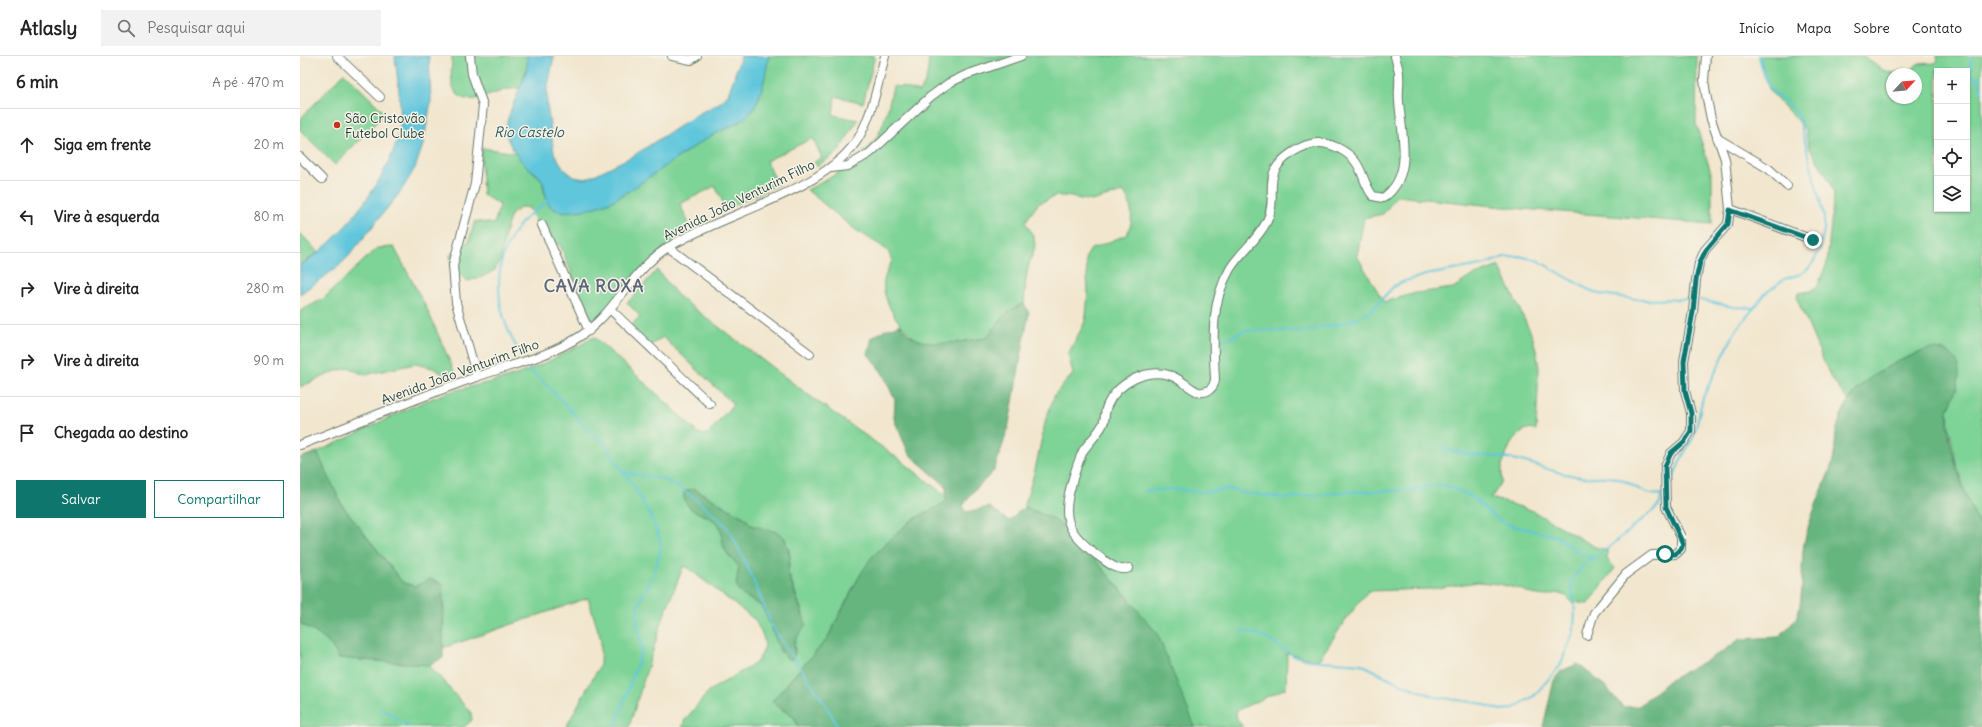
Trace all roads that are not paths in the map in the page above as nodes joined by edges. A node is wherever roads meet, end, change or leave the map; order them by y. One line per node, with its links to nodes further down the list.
1 (337, 56): 9 (street)
2 (470, 56): 22 (street)
3 (672, 56): 8 (street)
4 (885, 56): 12 (street, Avenida João Venturim Filho)
5 (1021, 56): 12 (street)
6 (1395, 56): 25 (street)
7 (1706, 56): 10 (street)
8 (696, 57)
9 (380, 97)
10 (1717, 138): 14 (street); 15 (street)
11 (300, 157): 13 (street)
12 (830, 168): 18 (street, Avenida João Venturim Filho)
13 (322, 180)
14 (1787, 186)
15 (1730, 210): 17 (street); 26 (street)
16 (542, 225): 20 (street)
17 (1813, 240)
18 (668, 247): 19 (street, Avenida João Venturim Filho); 21 (street)
19 (610, 309): 20 (street, Avenida João Venturim Filho); 23 (street)
20 (589, 331): 22 (street, Avenida João Venturim Filho)
21 (810, 354)
22 (477, 377): 24 (street, Avenida João Venturim Filho)
23 (710, 404)
24 (300, 445)
25 (1129, 568)
26 (1587, 635)

